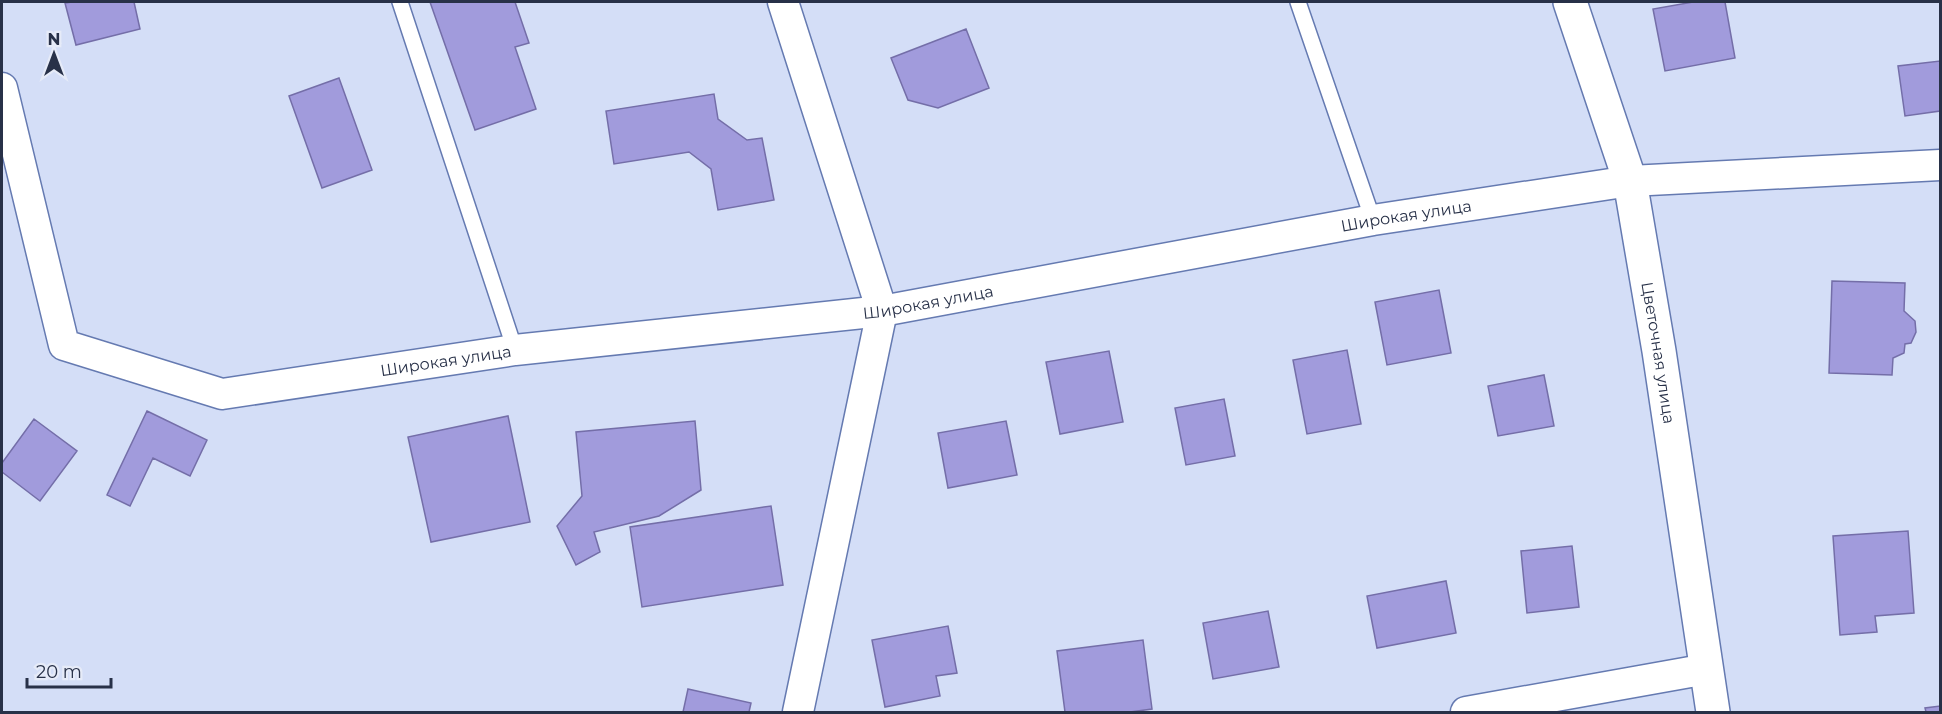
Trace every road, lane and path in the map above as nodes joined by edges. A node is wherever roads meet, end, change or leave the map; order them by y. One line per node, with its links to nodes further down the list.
1 (400, 2): 10 (lane)
2 (783, 2): 9 (street)
3 (1298, 2): 8 (lane)
4 (1570, 2): 7 (street, Цветочная улица)
5 (2, 88): 10 (street, Широкая улица)
6 (1941, 165): 7 (street, Широкая улица)
7 (1630, 181): 8 (street, Широкая улица); 11 (street, Цветочная улица)
8 (1373, 220): 9 (street, Широкая улица)
9 (882, 311): 10 (street, Широкая улица); 12 (street)
10 (515, 350)
11 (1707, 669): 13 (street); 14 (street, Цветочная улица)
12 (798, 712)
13 (1466, 712)
14 (1713, 712)

